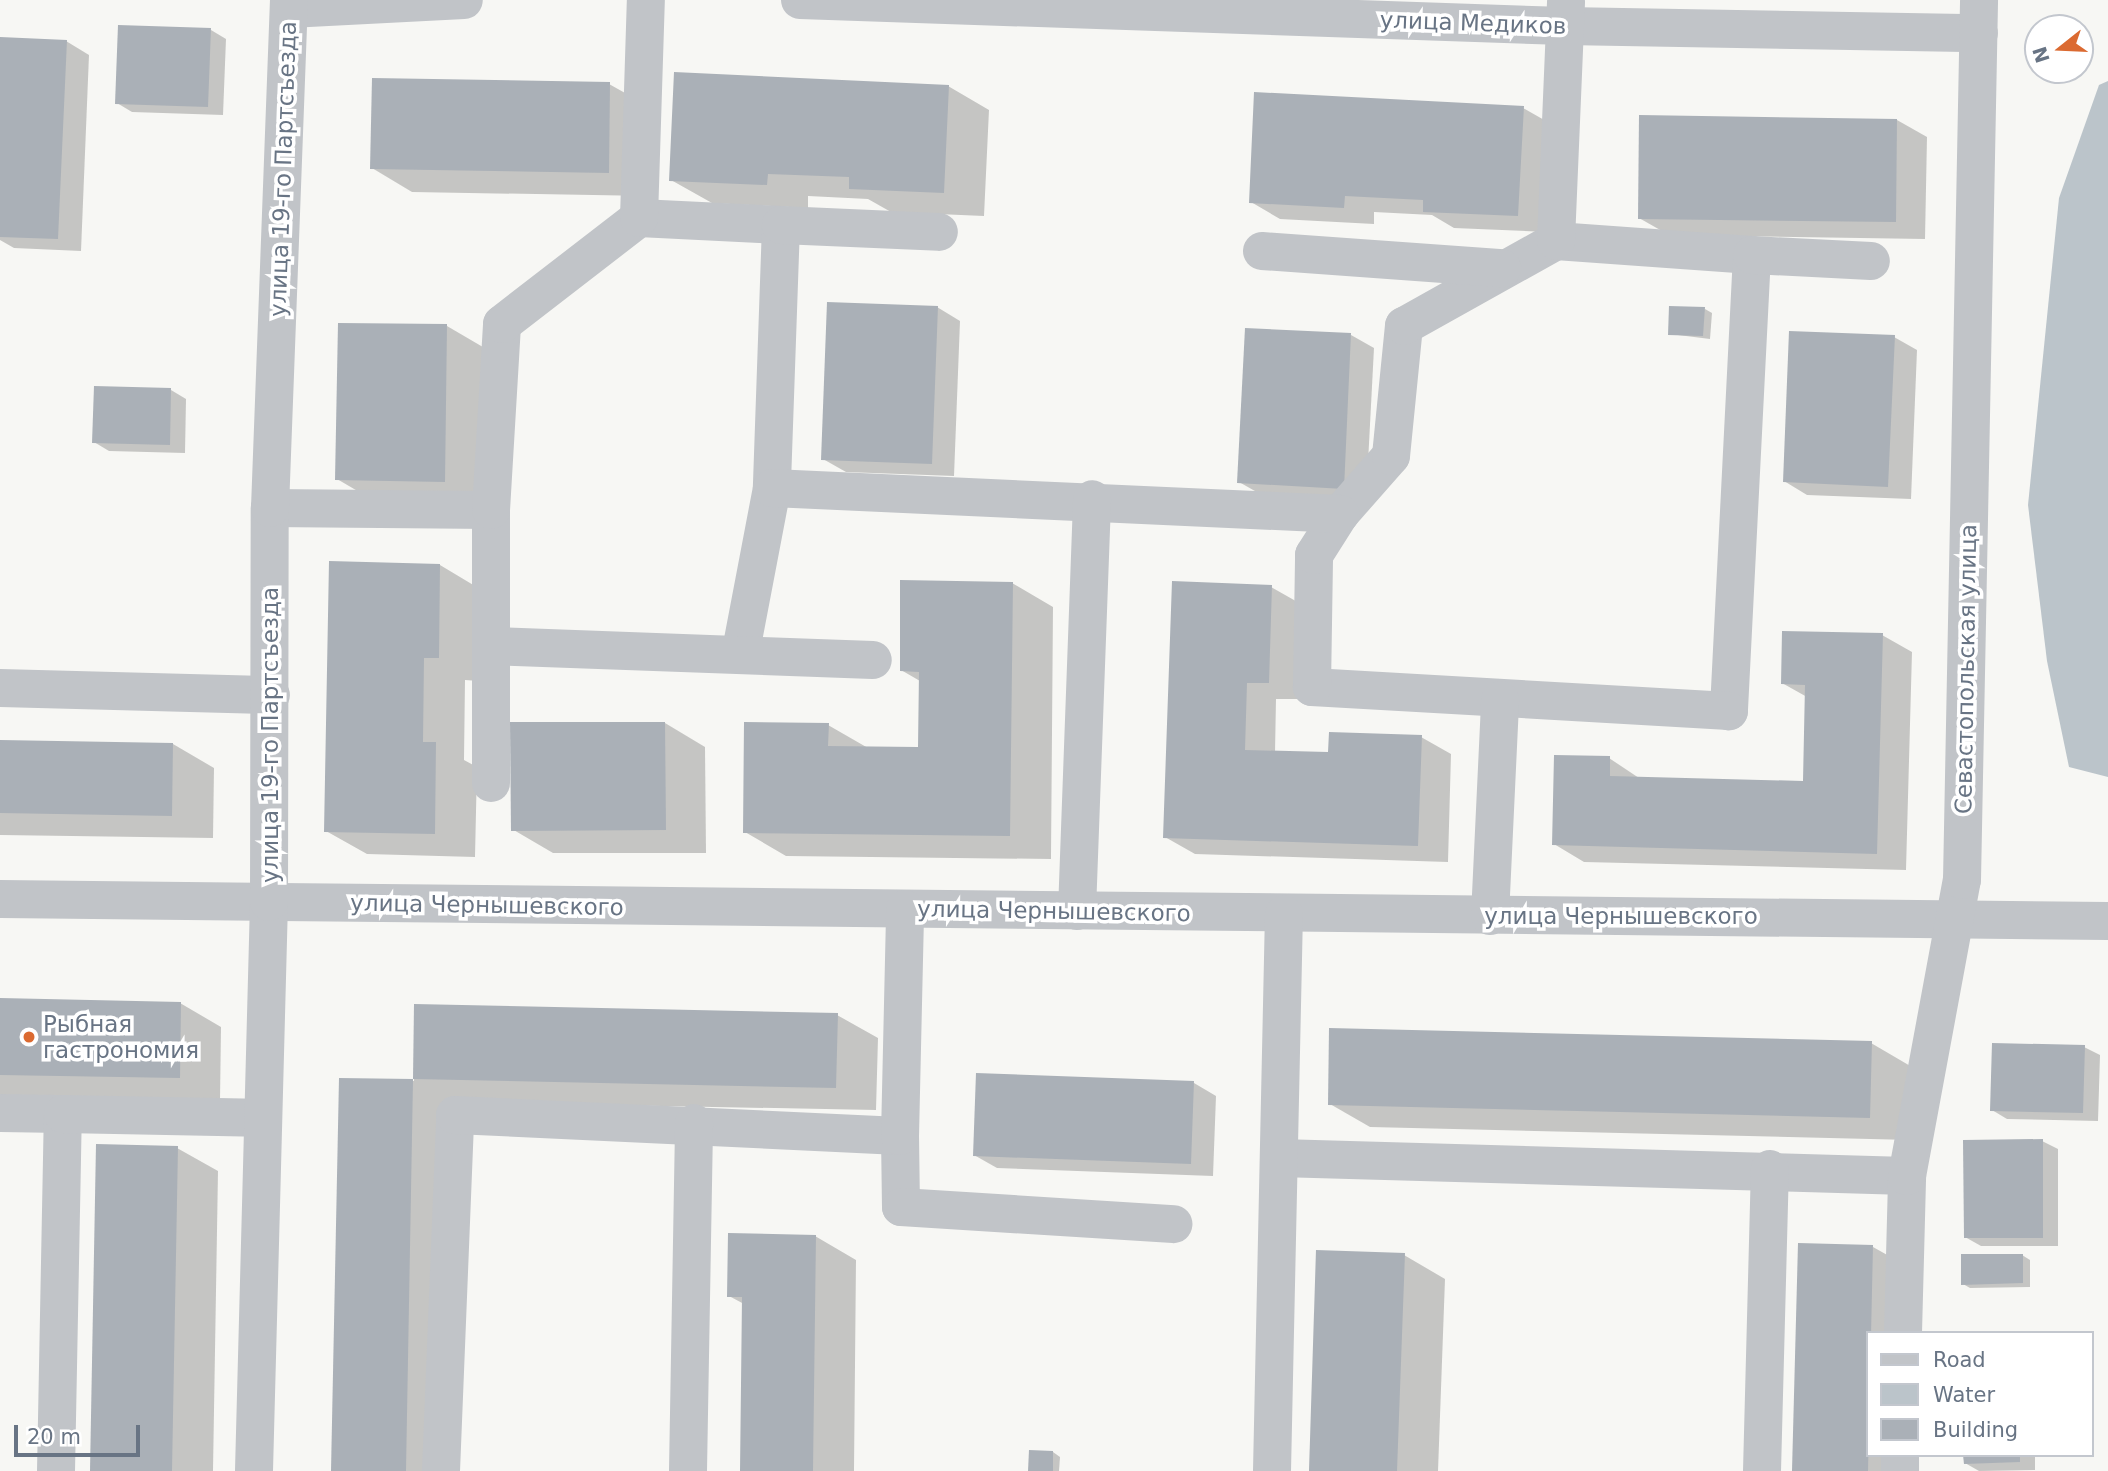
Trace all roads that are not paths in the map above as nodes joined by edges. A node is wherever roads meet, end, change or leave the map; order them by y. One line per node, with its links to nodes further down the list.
1 (464, 0): 4 (street)
2 (646, 0): 7 (street)
3 (800, 0): 5 (street, улица Медиков)
4 (289, 5): 17 (street, улица 19-го Партсъезда)
5 (1565, 13): 6 (street, улица Медиков); 10 (street)
6 (1979, 16): 33 (street, Севастопольская улица)
7 (639, 218): 8 (street); 18 (street)
8 (781, 225): 9 (street); 15 (street)
9 (939, 232)
10 (1556, 241): 12 (street); 14 (street)
11 (1262, 251): 14 (street)
12 (1752, 255): 13 (street); 25 (street)
13 (1871, 261)
14 (1502, 268): 19 (street)
15 (772, 488): 16 (street); 21 (street)
16 (1092, 499): 19 (street); 30 (street)
17 (270, 508): 18 (street); 24 (street, улица 19-го Партсъезда)
18 (491, 510): 20 (street)
19 (1340, 514): 25 (street)
20 (491, 646): 21 (street); 26 (street)
21 (740, 655): 22 (street)
22 (873, 660)
23 (0, 688): 24 (street)
24 (271, 695): 28 (street, улица 19-го Партсъезда)
25 (1500, 700): 32 (street)
26 (491, 783)
27 (0, 899): 28 (street, улица Чернышевского)
28 (269, 902): 29 (street, улица Чернышевского); 37 (street, улица 19-го Партсъезда)
29 (905, 909): 30 (street, улица Чернышевского); 39 (street)
30 (1077, 911): 31 (street, улица Чернышевского)
31 (1284, 914): 32 (street, улица Чернышевского); 40 (street)
32 (1490, 916): 33 (street, улица Чернышевского)
33 (1957, 918): 34 (street, улица Чернышевского); 42 (street, Севастопольская улица)
34 (2108, 920)
35 (0, 1113): 36 (street)
36 (62, 1114): 37 (street); 45 (street)
37 (263, 1118): 46 (street, улица 19-го Партсъезда)
38 (694, 1123): 39 (street); 47 (street); 48 (street)
39 (900, 1136): 43 (street)
40 (1279, 1158): 41 (street); 49 (street)
41 (1770, 1169): 42 (street); 50 (street)
42 (1907, 1176): 44 (street, Севастопольская улица)
43 (1173, 1224)
44 (1903, 1331)
45 (56, 1471)
46 (254, 1471)
47 (441, 1471)
48 (688, 1471)
49 (1272, 1471)
50 (1762, 1471)

